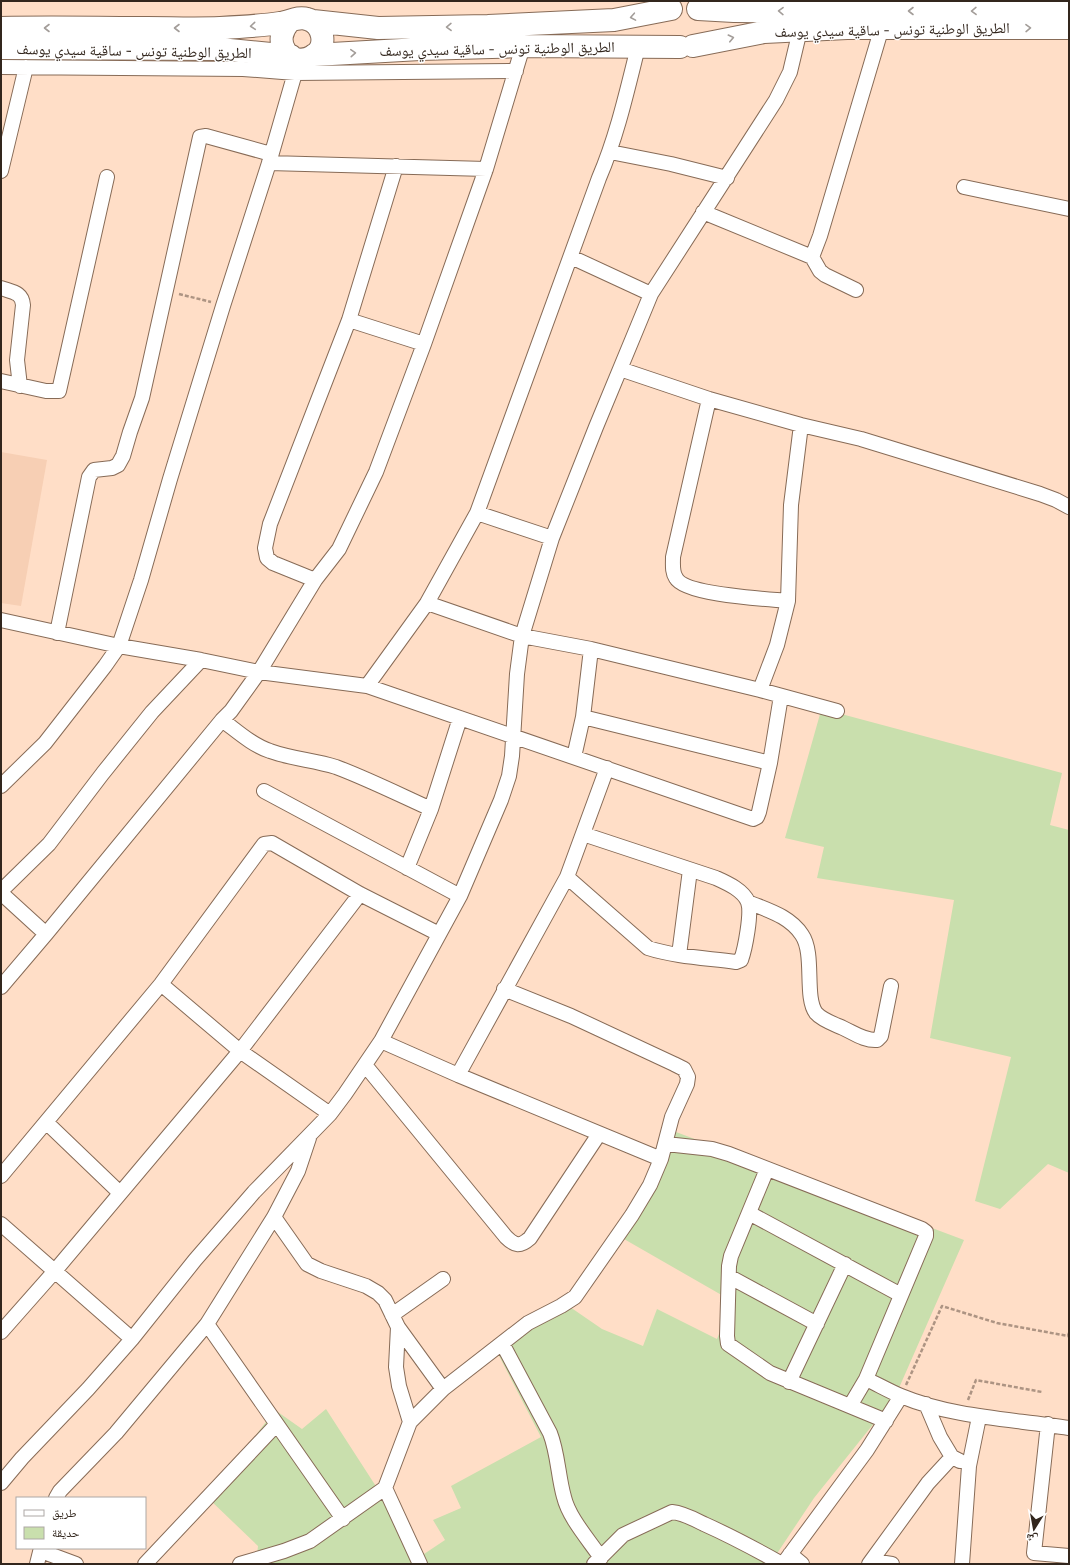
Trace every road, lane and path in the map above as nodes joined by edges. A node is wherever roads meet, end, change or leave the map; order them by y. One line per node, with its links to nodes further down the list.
1 (671, 9): 2 (main road); 4 (main road, الطريق الوطنية تونس - ساقية سيدي يوسف, one-way to 4); 11 (main road)
2 (698, 9): 3 (main road, الطريق الوطنية تونس - ساقية سيدي يوسف, one-way to 2); 11 (main road)
3 (1069, 10)
4 (313, 21): 5 (main road); 14 (main road)
5 (290, 22): 7 (main road, الطريق الوطنية تونس - ساقية سيدي يوسف, one-way to 7); 14 (main road)
6 (882, 27): 8 (main road, الطريق الوطنية تونس - ساقية سيدي يوسف, one-way to 8); 9 (main road, الطريق الوطنية تونس - ساقية سيدي يوسف); 29 (street)
7 (1, 28)
8 (1069, 28)
9 (800, 30): 11 (main road, الطريق الوطنية تونس - ساقية سيدي يوسف, one-way to 9); 24 (street)
10 (523, 46): 12 (main road, الطريق الوطنية تونس - ساقية سيدي يوسف); 14 (main road, الطريق الوطنية تونس - ساقية سيدي يوسف, one-way to 10); 17 (street)
11 (687, 46): 12 (main road, الطريق الوطنية تونس - ساقية سيدي يوسف)
12 (638, 47): 18 (street)
13 (1, 48): 14 (main road, الطريق الوطنية تونس - ساقية سيدي يوسف)
14 (300, 61): 16 (street); 17 (street); 19 (street)
15 (1, 67): 16 (street)
16 (26, 67): 22 (street)
17 (516, 71): 21 (street)
18 (610, 152): 24 (street); 28 (street)
19 (270, 158): 20 (street); 31 (street); 34 (street)
20 (396, 166): 21 (street); 35 (street)
21 (486, 169): 36 (street)
22 (1, 171)
23 (107, 176): 39 (street)
24 (727, 178): 27 (street)
25 (964, 187): 26 (street)
26 (1069, 209)
27 (703, 212): 29 (street); 33 (street)
28 (571, 257): 33 (street); 43 (street)
29 (812, 257): 32 (street)
30 (1, 288): 39 (street)
31 (166, 290): 34 (path); 49 (street)
32 (856, 290)
33 (651, 294): 37 (street)
34 (223, 306): 51 (street)
35 (349, 320): 36 (street); 45 (street)
36 (424, 344): 45 (street)
37 (620, 369): 40 (street); 44 (street)
38 (1, 380): 39 (street)
39 (20, 386)
40 (709, 399): 41 (street); 46 (street)
41 (801, 425): 42 (street); 46 (street)
42 (1069, 507)
43 (477, 513): 44 (street); 47 (street)
44 (552, 538): 50 (street)
45 (315, 580): 54 (street)
46 (788, 601): 56 (street)
47 (427, 603): 50 (street); 55 (street)
48 (1, 620): 49 (street)
49 (57, 633): 51 (street)
50 (522, 636): 52 (street); 62 (street)
51 (119, 646): 53 (street); 66 (street)
52 (591, 649): 56 (street); 59 (street)
53 (201, 660): 54 (street); 73 (street)
54 (259, 672): 55 (street); 61 (street)
55 (367, 686): 60 (street)
56 (760, 690): 57 (street)
57 (781, 696): 58 (street); 64 (street)
58 (837, 711)
59 (583, 717): 63 (street); 64 (street)
60 (460, 718): 62 (street); 68 (street)
61 (222, 720): 68 (street); 77 (street)
62 (514, 735): 63 (street); 75 (street)
63 (574, 758): 65 (street)
64 (770, 763): 65 (street)
65 (607, 768): 69 (street)
66 (1, 786)
67 (264, 791): 70 (street)
68 (431, 809): 70 (street)
69 (583, 834): 71 (street); 72 (street)
70 (407, 868): 75 (street)
71 (690, 870): 76 (street); 79 (street)
72 (567, 877): 79 (street); 83 (street)
73 (1, 892): 77 (street)
74 (360, 894): 78 (street); 81 (street); 85 (street)
75 (460, 896): 78 (street)
76 (748, 902): 79 (street); 82 (street)
77 (46, 934): 80 (street)
78 (439, 934): 84 (street)
79 (680, 954)
80 (2, 984)
81 (161, 984): 85 (street); 89 (street)
82 (891, 986)
83 (504, 989): 87 (street); 92 (street)
84 (380, 1041): 86 (street); 87 (street)
85 (240, 1051): 88 (street); 96 (street)
86 (365, 1065): 88 (street); 91 (street)
87 (458, 1075): 91 (street)
88 (330, 1114): 90 (street)
89 (46, 1122): 95 (street); 96 (street)
90 (310, 1134): 98 (street); 110 (street)
91 (599, 1134): 93 (street)
92 (666, 1144): 93 (street); 94 (street)
93 (661, 1159): 111 (street)
94 (767, 1169): 97 (street); 104 (street)
95 (1, 1176)
96 (120, 1193): 101 (street)
97 (750, 1213): 100 (street); 102 (street)
98 (274, 1217): 105 (street); 106 (street)
99 (1, 1224): 101 (street)
100 (845, 1264): 104 (street); 107 (street)
101 (54, 1272): 108 (street); 110 (street)
102 (730, 1277): 107 (street); 113 (street)
103 (443, 1279): 105 (street)
104 (901, 1295): 112 (street)
105 (395, 1321): 114 (street); 122 (street)
106 (207, 1324): 124 (street); 130 (street)
107 (817, 1324): 113 (street)
108 (1, 1332)
109 (1069, 1333): 116 (path)
110 (132, 1339): 128 (street)
111 (502, 1343): 114 (street); 135 (street)
112 (866, 1379): 116 (street); 118 (street)
113 (789, 1382): 118 (street)
114 (443, 1389): 122 (street)
115 (1042, 1392): 119 (path)
116 (901, 1396): 117 (street); 121 (street)
117 (926, 1404): 119 (street); 126 (street)
118 (850, 1406): 121 (street)
119 (964, 1413): 120 (street)
120 (980, 1417): 123 (street); 127 (street)
121 (886, 1421): 136 (street)
122 (410, 1422): 129 (street)
123 (1048, 1424): 125 (street); 134 (street)
124 (276, 1425): 131 (street); 139 (street)
125 (1069, 1428)
126 (952, 1457): 127 (street); 137 (street)
127 (970, 1466): 144 (street)
128 (1, 1483)
129 (385, 1488): 131 (street); 141 (street)
130 (57, 1497)
131 (343, 1519): 140 (street)
132 (40, 1554): 138 (street)
133 (1069, 1556): 134 (street)
134 (1032, 1558)
135 (598, 1561): 136 (street)
136 (785, 1561): 142 (street)
137 (870, 1562): 143 (street)
138 (76, 1564)
139 (145, 1564)
140 (240, 1564)
141 (420, 1564)
142 (802, 1564)
143 (892, 1564)
144 (962, 1564)

